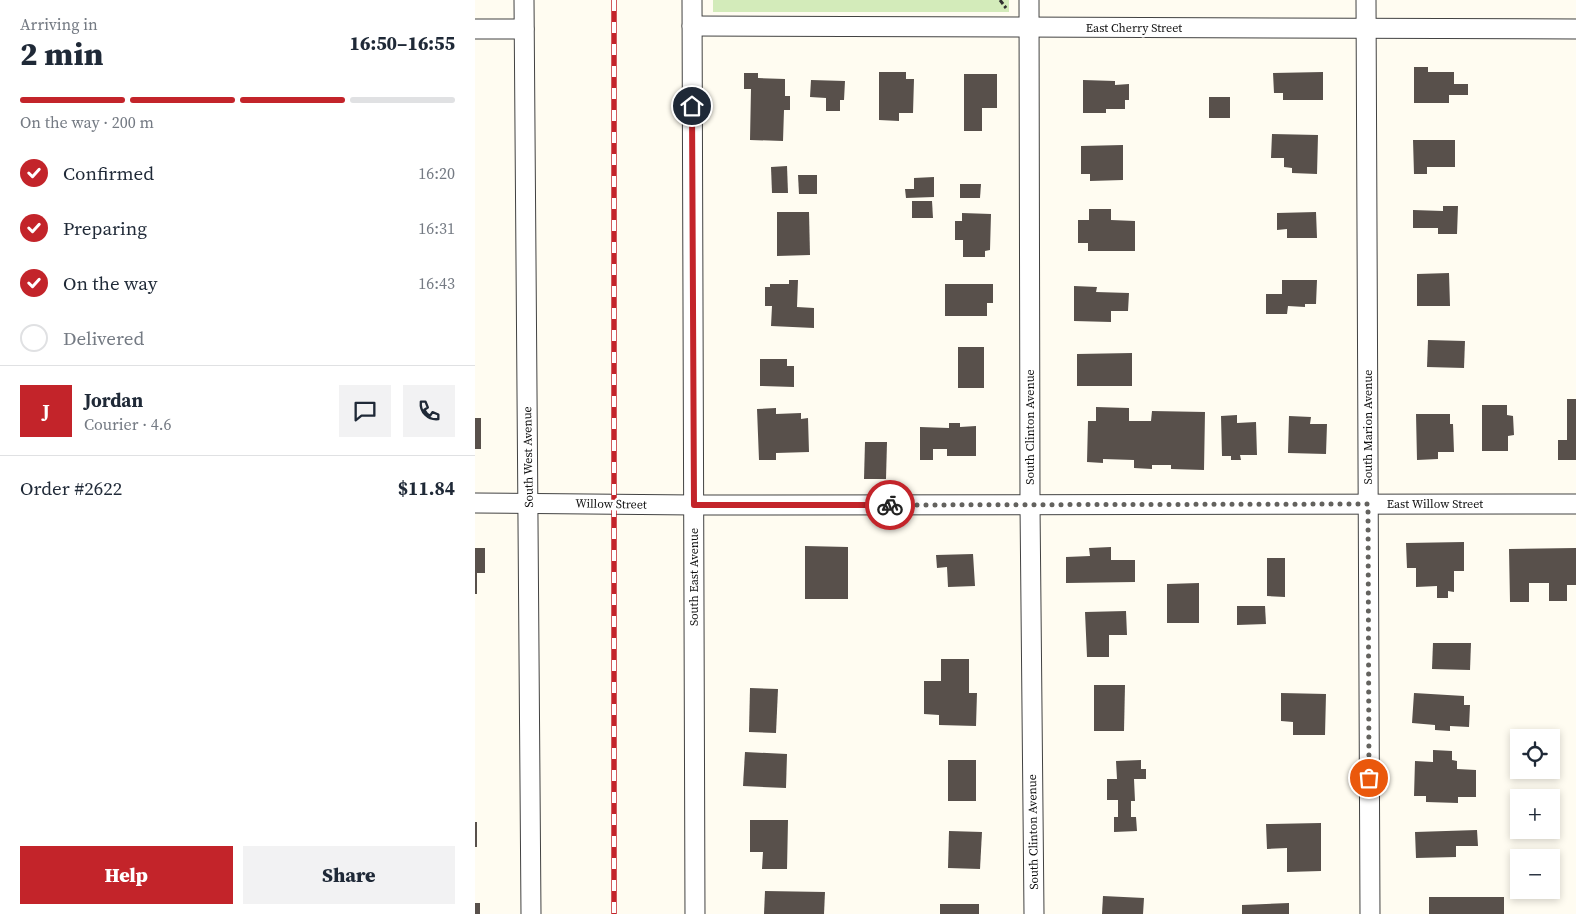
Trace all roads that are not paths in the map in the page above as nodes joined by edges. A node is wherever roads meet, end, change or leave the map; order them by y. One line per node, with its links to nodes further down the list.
1 (524, 0): 9 (street, South West Avenue)
2 (692, 0): 5 (street, South East Avenue)
3 (1029, 0): 6 (street, South Clinton Avenue)
4 (1366, 0): 7 (street, South Marion Avenue)
5 (692, 26): 6 (street, East Cherry Street); 15 (street, South East Avenue)
6 (1029, 28): 7 (street, East Cherry Street); 16 (street, South Clinton Avenue)
7 (1366, 28): 10 (street, East Cherry Street); 13 (street, South Marion Avenue)
8 (475, 29): 9 (street)
9 (524, 29): 12 (street, South West Avenue)
10 (1576, 29)
11 (475, 503): 12 (street, Willow Street)
12 (528, 503): 15 (street, Willow Street); 17 (street, South West Avenue)
13 (1368, 504): 14 (street, East Willow Street); 16 (street, East Willow Street); 20 (street, South Marion Avenue)
14 (1576, 504)
15 (694, 505): 16 (street, East Willow Street); 18 (street, South East Avenue)
16 (1030, 505): 19 (street, South Clinton Avenue)
17 (531, 914)
18 (695, 914)
19 (1034, 914)
20 (1370, 914)

